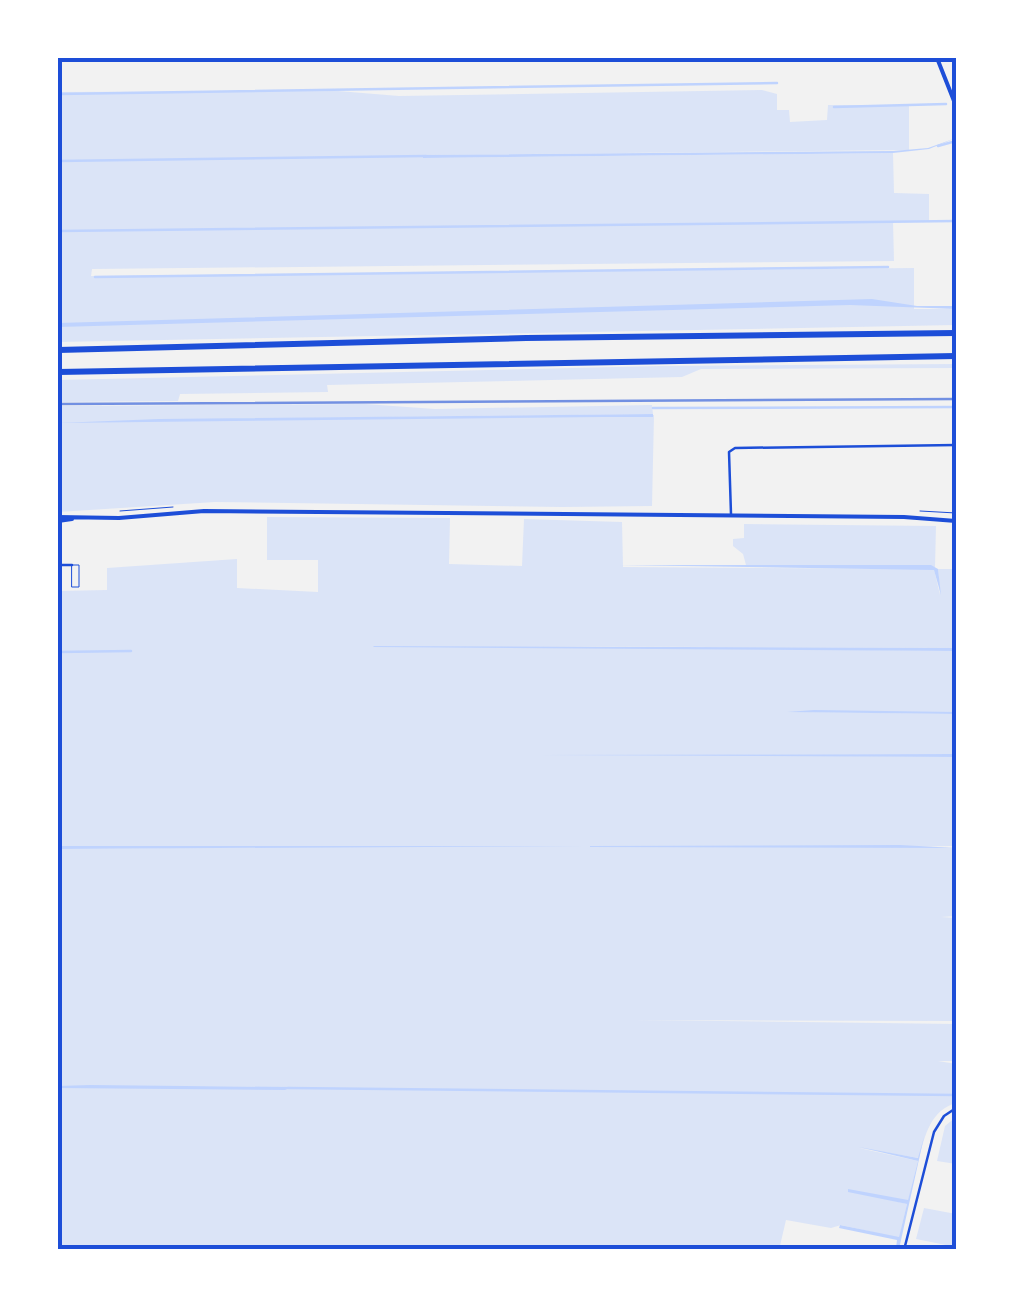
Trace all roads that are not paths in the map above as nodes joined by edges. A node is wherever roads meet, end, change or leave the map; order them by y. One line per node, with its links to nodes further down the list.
1 (937, 58): 2 (main road)
2 (956, 106)
3 (956, 333): 4 (highway)
4 (58, 350)
5 (956, 356): 6 (highway)
6 (58, 372)
7 (956, 445): 8 (street)
8 (731, 516): 9 (main road); 10 (main road)
9 (58, 519)
10 (956, 520)
11 (58, 565): 12 (street)
12 (72, 565)
13 (956, 1108): 14 (street)
14 (904, 1250)

